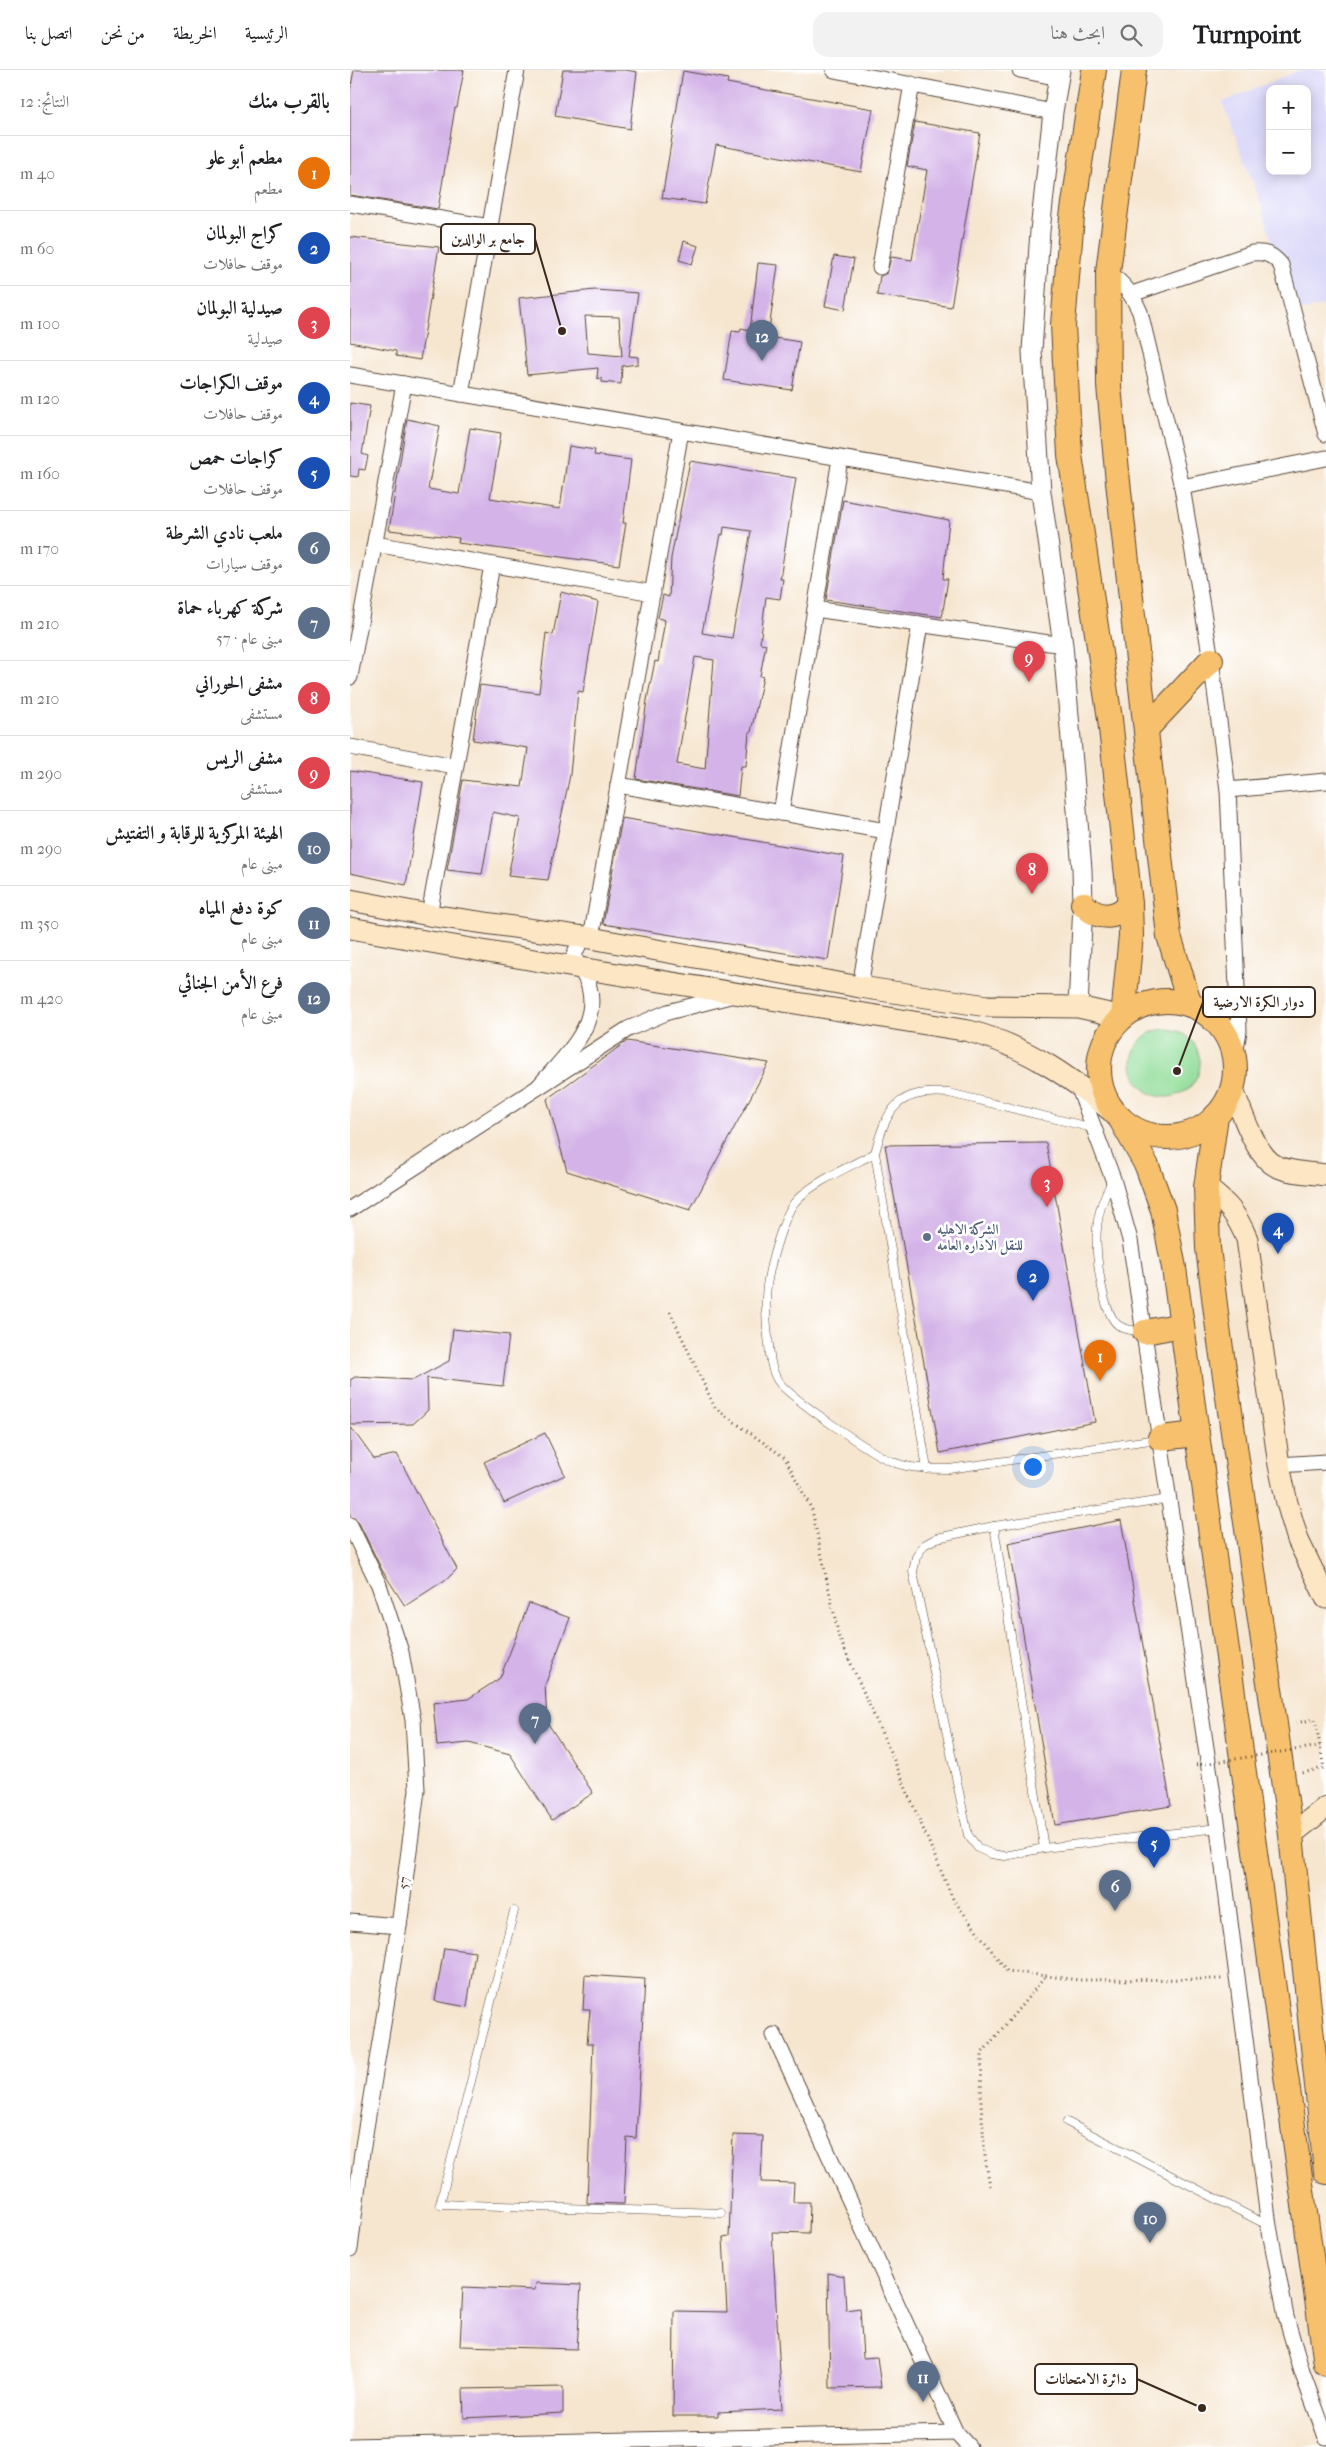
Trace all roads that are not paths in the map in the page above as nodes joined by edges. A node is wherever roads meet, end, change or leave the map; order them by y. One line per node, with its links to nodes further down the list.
1 (517, 70): 10 (street)
2 (834, 70): 7 (street)
3 (1020, 70): 6 (street)
4 (1094, 70): 41 (main road)
5 (1134, 70): 12 (main road)
6 (1060, 74): 8 (street)
7 (912, 84): 8 (street); 11 (street)
8 (1053, 112): 22 (street)
9 (350, 204): 10 (street)
10 (490, 227): 16 (street)
11 (880, 267)
12 (1108, 272): 13 (street); 31 (main road)
13 (1132, 294): 18 (street); 21 (street)
14 (350, 375): 15 (street)
15 (404, 384): 16 (street); 23 (street)
16 (461, 394): 17 (street)
17 (681, 431): 20 (street); 25 (street)
18 (1326, 434)
19 (1326, 458): 21 (street)
20 (840, 459): 22 (street); 26 (street)
21 (1182, 487): 29 (street)
22 (1041, 492): 28 (street)
23 (375, 544): 24 (street); 30 (street)
24 (492, 565): 25 (street); 33 (street)
25 (653, 593): 35 (street)
26 (815, 609): 27 (street); 37 (street)
27 (920, 624): 28 (street); 38 (street)
28 (1063, 645): 40 (street)
29 (1211, 660): 31 (main road); 36 (street)
30 (350, 677)
31 (1146, 729): 48 (main road)
32 (350, 747): 33 (street)
33 (455, 766): 42 (street)
34 (1326, 781): 36 (street)
35 (618, 785): 37 (street); 44 (street)
36 (1228, 790): 51 (street)
37 (781, 813): 38 (street)
38 (886, 831): 46 (street)
39 (350, 900): 42 (main road)
40 (1083, 904): 41 (main road); 49 (street)
41 (1130, 904): 50 (main road)
42 (428, 914): 44 (main road)
43 (350, 928): 45 (main road)
44 (591, 938): 45 (street); 46 (main road)
45 (580, 968): 47 (main road); 53 (street)
46 (860, 987): 49 (main road)
47 (737, 994): 52 (main road); 53 (street)
48 (1190, 1005): 50 (main road); 51 (main road)
49 (1078, 1007): 50 (main road)
50 (1123, 1017): 56 (main road)
51 (1234, 1060): 54 (main road)
52 (1076, 1082): 56 (main road); 57 (street)
53 (538, 1086): 62 (street)
54 (1232, 1088): 55 (main road); 59 (main road)
55 (1216, 1116): 56 (main road); 61 (main road)
56 (1120, 1118): 63 (main road)
57 (1093, 1128): 58 (lane); 60 (street)
58 (875, 1153): 69 (lane); 69 (lane)
59 (1326, 1176)
60 (1113, 1179): 64 (street); 64 (lane)
61 (1206, 1188): 68 (main road); 76 (main road)
62 (350, 1209)
63 (1182, 1325): 64 (main road); 65 (main road)
64 (1145, 1332): 66 (street)
65 (1197, 1434): 66 (main road); 87 (main road)
66 (1160, 1438): 69 (lane); 70 (street)
67 (1326, 1462): 68 (street)
68 (1279, 1465): 73 (main road)
69 (927, 1469)
70 (1169, 1499): 72 (lane); 75 (street)
71 (350, 1525): 80 (street, 57)
72 (994, 1526): 77 (lane); 77 (lane)
73 (1326, 1598)
74 (1326, 1807): 76 (main road)
75 (1218, 1828): 77 (lane); 85 (street)
76 (1290, 1835): 83 (main road)
77 (1044, 1848)
78 (514, 1911): 84 (lane)
79 (350, 1922): 80 (street)
80 (399, 1926): 86 (street, 57)
81 (774, 2035): 88 (street)
82 (1067, 2122): 85 (lane)
83 (1326, 2172)
84 (721, 2213)
85 (1269, 2226): 89 (street)
86 (350, 2249)
87 (1326, 2364)
88 (956, 2433): 90 (street); 93 (street)
89 (1326, 2437)
90 (820, 2441): 91 (street)
91 (517, 2444): 92 (street)
92 (350, 2446)
93 (969, 2447)

